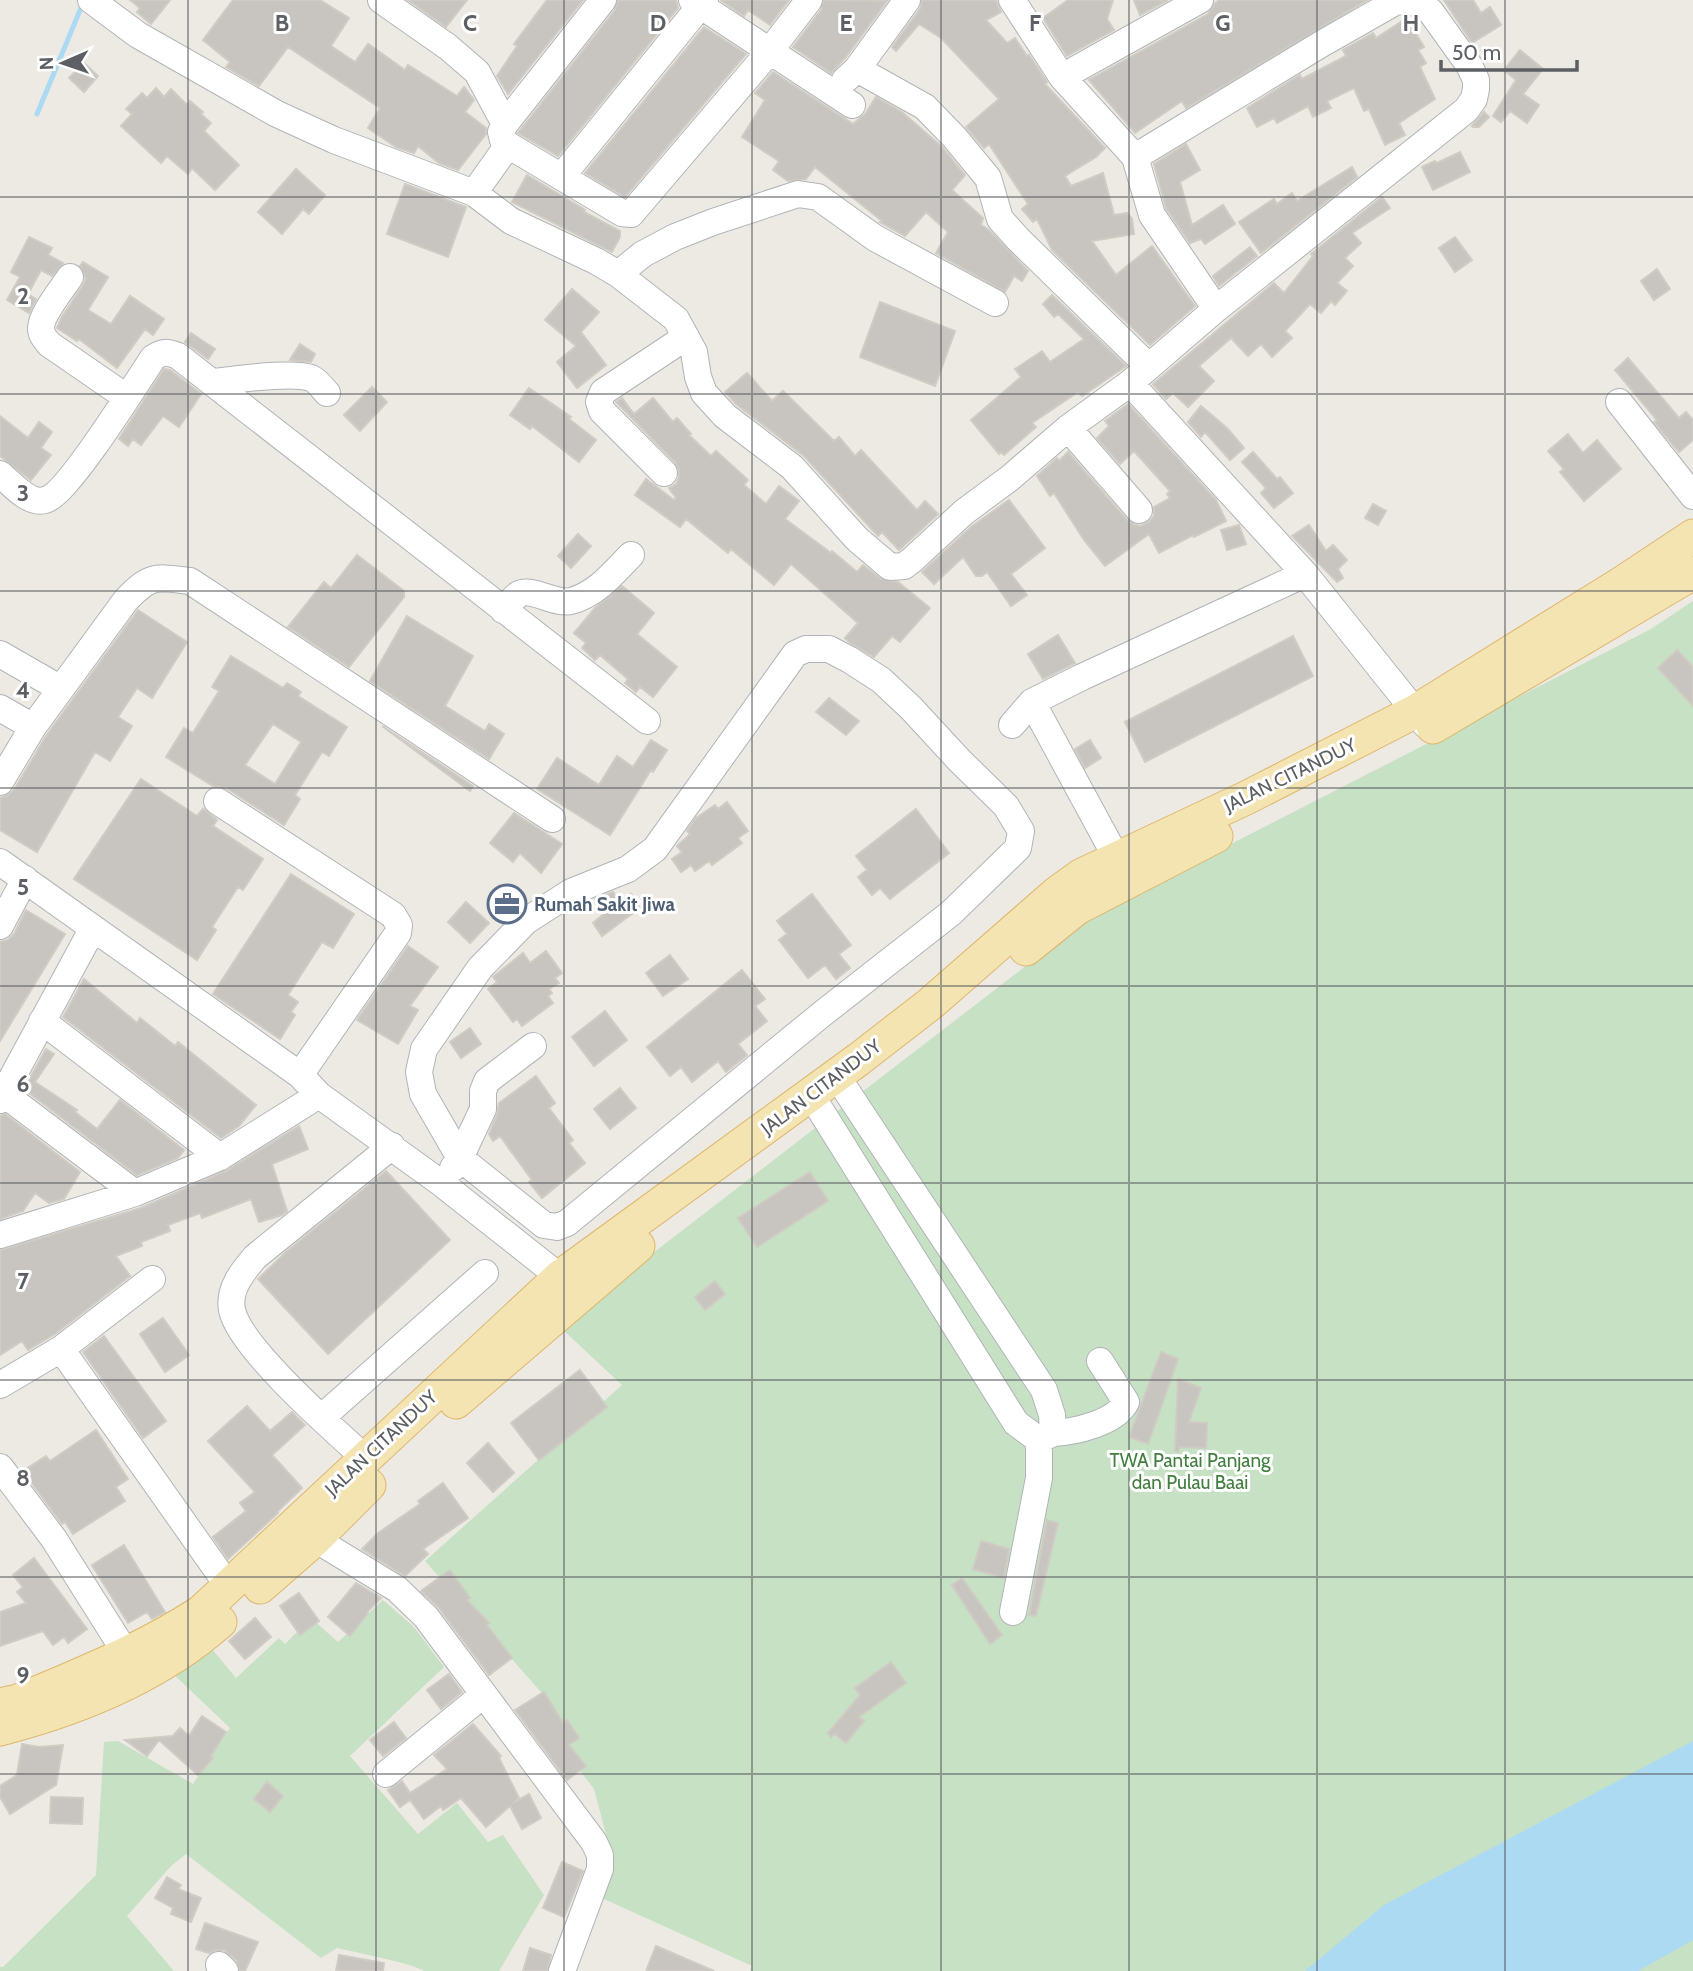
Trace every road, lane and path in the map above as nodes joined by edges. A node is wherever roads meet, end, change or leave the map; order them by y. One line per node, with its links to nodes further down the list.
1 (380, 0): 13 (street)
2 (603, 0): 13 (street)
3 (809, 0): 10 (street)
4 (907, 0): 11 (street)
5 (1012, 0): 12 (street)
6 (1200, 0): 12 (street)
7 (92, 1): 16 (street)
8 (1395, 1): 14 (street); 20 (street)
9 (699, 2): 10 (street); 15 (street)
10 (769, 52): 11 (street); 15 (street)
11 (857, 69): 22 (street)
12 (1062, 77): 14 (street)
13 (506, 134): 15 (street); 16 (street)
14 (1135, 157): 20 (street)
15 (562, 176)
16 (474, 193): 17 (street)
17 (618, 274): 19 (street); 21 (street)
18 (70, 276): 25 (street)
19 (995, 303)
20 (1216, 309): 22 (street)
21 (686, 337): 27 (street); 28 (street)
22 (1139, 374): 27 (street); 35 (street)
23 (211, 382): 24 (street); 25 (street); 36 (street)
24 (327, 393)
25 (126, 397): 29 (street)
26 (1619, 402): 30 (street)
27 (1068, 428): 31 (street)
28 (664, 473)
29 (0, 474)
30 (1693, 496)
31 (1139, 510)
32 (1693, 536): 41 (main road, JALAN CITANDUY)
33 (631, 555): 36 (street)
34 (1693, 573): 41 (main road, JALAN CITANDUY)
35 (1305, 574): 39 (street); 41 (street)
36 (503, 610): 42 (street)
37 (0, 654): 38 (street)
38 (61, 689): 44 (street); 47 (street)
39 (1032, 702): 43 (street); 48 (street)
40 (0, 708): 44 (street)
41 (1423, 720): 48 (main road, JALAN CITANDUY); 57 (main road, JALAN CITANDUY)
42 (646, 721)
43 (1012, 725)
44 (33, 727): 45 (street)
45 (0, 782)
46 (217, 801): 55 (street)
47 (552, 818)
48 (1116, 857): 57 (main road, JALAN CITANDUY)
49 (0, 862): 50 (street)
50 (25, 879): 51 (street); 52 (street)
51 (0, 926)
52 (93, 928): 53 (street); 55 (street)
53 (42, 1021): 56 (street); 60 (street)
54 (533, 1046): 61 (street)
55 (300, 1076): 58 (street)
56 (1, 1094): 63 (street)
57 (829, 1094): 66 (main road, JALAN CITANDUY); 72 (street); 72 (street); 75 (main road, JALAN CITANDUY)
58 (319, 1095): 59 (street); 60 (street)
59 (392, 1146): 62 (street); 71 (street)
60 (220, 1157): 63 (street)
61 (460, 1158): 61 (street); 62 (street)
62 (441, 1183): 66 (street)
63 (135, 1193): 64 (street)
64 (0, 1235)
65 (485, 1273): 71 (street)
66 (559, 1277): 73 (main road, JALAN CITANDUY)
67 (152, 1279): 68 (street)
68 (61, 1349): 70 (street); 76 (street)
69 (1100, 1361): 72 (street)
70 (0, 1385)
71 (321, 1418): 73 (street)
72 (1046, 1436): 77 (street)
73 (365, 1458): 76 (main road, JALAN CITANDUY)
74 (0, 1467): 78 (street)
75 (315, 1539): 79 (street); 81 (main road, JALAN CITANDUY)
76 (229, 1587): 78 (main road, JALAN CITANDUY)
77 (1013, 1612)
78 (127, 1654): 80 (main road, JALAN CITANDUY)
79 (483, 1695): 82 (street); 83 (street)
80 (0, 1705)
81 (0, 1729)
82 (386, 1774)
83 (562, 1971)

